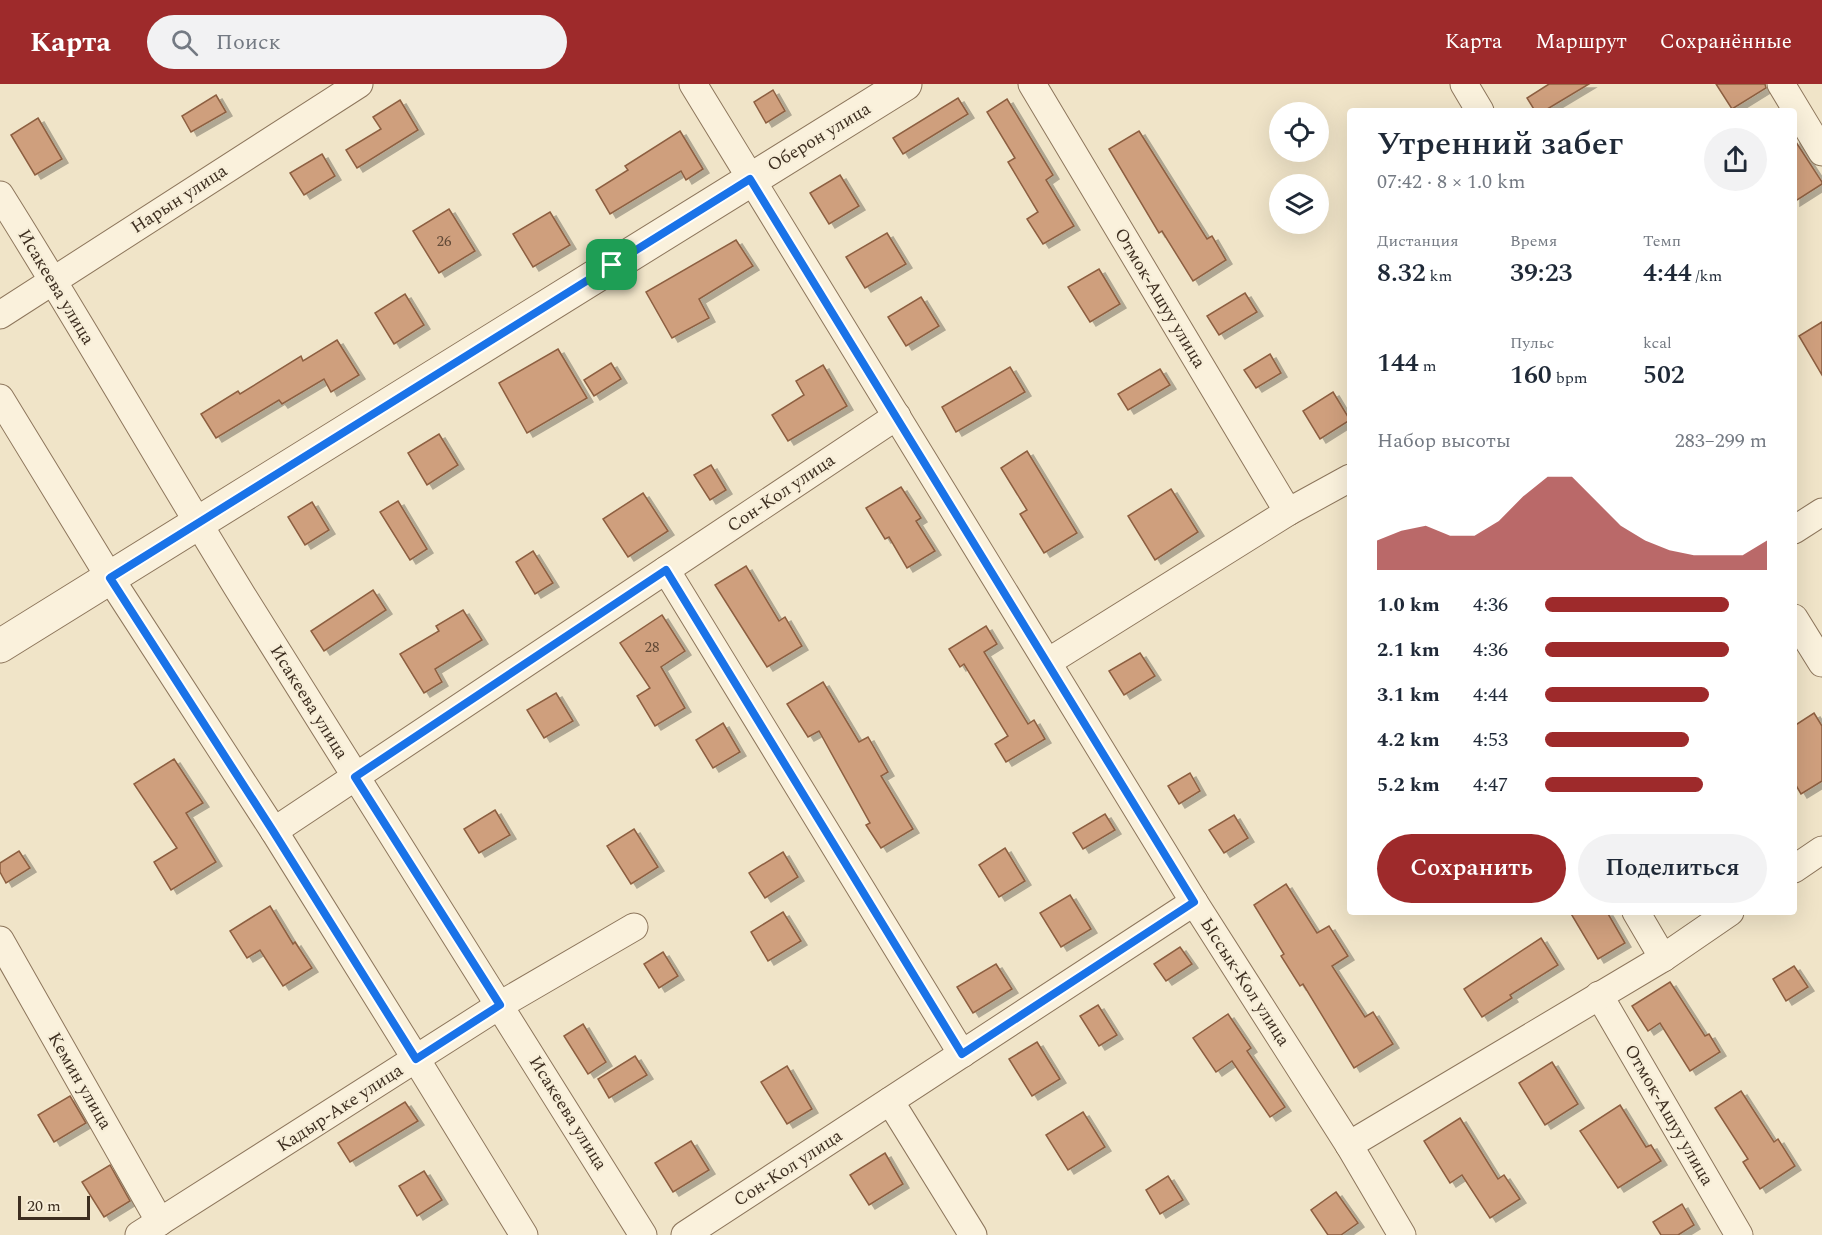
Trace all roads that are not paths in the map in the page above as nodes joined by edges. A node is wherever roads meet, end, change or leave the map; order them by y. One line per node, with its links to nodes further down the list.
1 (359, 84): 13 (street, Нарын улица)
2 (693, 84): 11 (street, Ыссык-Кол улица)
3 (905, 84): 11 (street, Оберон улица)
4 (1032, 84): 18 (street, Отмок-Ашуу улица)
5 (1464, 84): 7 (street)
6 (1780, 84): 8 (street)
7 (1478, 108)
8 (1795, 108)
9 (1797, 112): 10 (street)
10 (1822, 152)
11 (750, 179): 16 (street, Ыссык-Кол улица); 20 (street, Оберон улица)
12 (0, 195): 13 (street, Исакеева улица)
13 (53, 280): 14 (street, Нарын улица); 20 (street, Исакеева улица)
14 (0, 315)
15 (0, 398): 23 (street)
16 (897, 416): 22 (street, Сон-Кол улица); 26 (street, Ыссык-Кол улица)
17 (1347, 480): 18 (street)
18 (1288, 512): 26 (street)
19 (1822, 512): 21 (street)
20 (197, 522): 23 (street, Оберон улица); 28 (street, Исакеева улица)
21 (1797, 528)
22 (666, 570): 28 (street, Сон-Кол улица); 40 (street)
23 (110, 578): 25 (street, Оберон улица); 29 (street)
24 (1797, 623): 27 (street)
25 (0, 646)
26 (1048, 662): 32 (street, Ыссык-Кол улица)
27 (1822, 663)
28 (355, 777): 29 (street, Сон-Кол улица); 39 (street, Исакеева улица)
29 (273, 831): 41 (street)
30 (1822, 850): 31 (street)
31 (1797, 867)
32 (1194, 902): 40 (street, Сон-Кол улица); 43 (street, Ыссык-Кол улица)
33 (1638, 915): 37 (street)
34 (1726, 915): 37 (street)
35 (634, 927): 39 (street, Кадыр-Аке улица)
36 (0, 940): 44 (street, Кемин улица)
37 (1663, 958): 38 (street)
38 (1599, 995): 43 (street); 50 (street, Отмок-Ашуу улица)
39 (500, 1005): 41 (street, Кадыр-Аке улица); 46 (street, Исакеева улица)
40 (962, 1054): 42 (street, Сон-Кол улица)
41 (416, 1059): 44 (street, Кадыр-Аке улица); 45 (street)
42 (890, 1101): 47 (street, Сон-Кол улица); 48 (street)
43 (1349, 1145): 49 (street, Ыссык-Кол улица)
44 (150, 1228)
45 (524, 1235)
46 (643, 1235)
47 (685, 1235)
48 (973, 1235)
49 (1402, 1235)
50 (1739, 1235)

